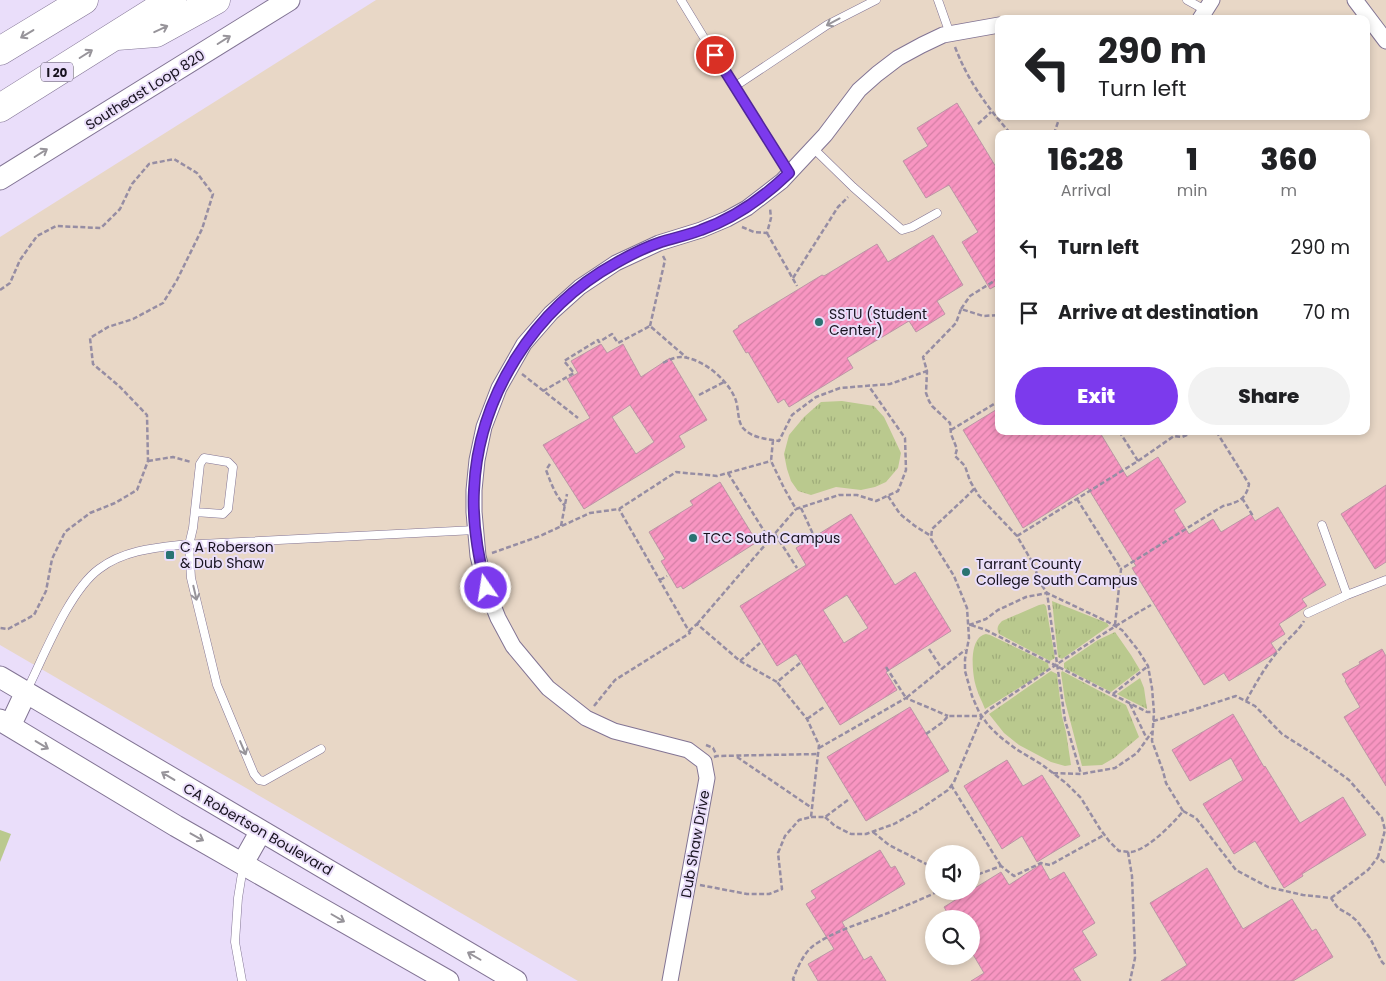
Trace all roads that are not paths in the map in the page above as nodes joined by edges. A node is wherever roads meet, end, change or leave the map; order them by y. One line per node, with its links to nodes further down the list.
1 (84, 0): 17 (highway, one-way to 17)
2 (172, 0): 14 (highway, I 20)
3 (216, 0): 14 (highway, one-way to 3)
4 (289, 0): 22 (street, Southeast Loop 820, one-way to 4)
5 (681, 0): 18 (lane)
6 (876, 0): 18 (lane, one-way to 18)
7 (938, 0): 16 (lane)
8 (1187, 0): 10 (lane)
9 (1355, 0): 11 (street)
10 (1206, 10)
11 (1366, 15)
12 (1370, 20): 15 (street)
13 (995, 27): 16 (street)
14 (113, 36): 19 (highway, I 20, one-way to 14)
15 (1386, 41)
16 (954, 43): 20 (street)
17 (0, 51)
18 (734, 87): 21 (lane)
19 (0, 108)
20 (813, 148): 21 (street); 23 (lane)
21 (789, 173): 26 (street)
22 (0, 179)
23 (936, 213)
24 (194, 512): 24 (lane); 27 (lane)
25 (1322, 525): 29 (lane)
26 (475, 530): 27 (lane); 40 (street, Dub Shaw Drive)
27 (189, 545): 32 (lane); 34 (lane, one-way to 34)
28 (1386, 580): 29 (lane)
29 (1347, 595): 30 (lane)
30 (1308, 613)
31 (0, 677): 32 (street, CA Robertson Boulevard)
32 (26, 692): 33 (street); 35 (street, CA Robertson Boulevard, one-way to 32)
33 (5, 723): 36 (street, one-way to 36)
34 (321, 749)
35 (261, 831): 36 (street); 39 (street, CA Robertson Boulevard, one-way to 35)
36 (244, 863): 37 (lane); 38 (street, one-way to 38)
37 (242, 981)
38 (448, 981)
39 (516, 981)
40 (670, 981)

